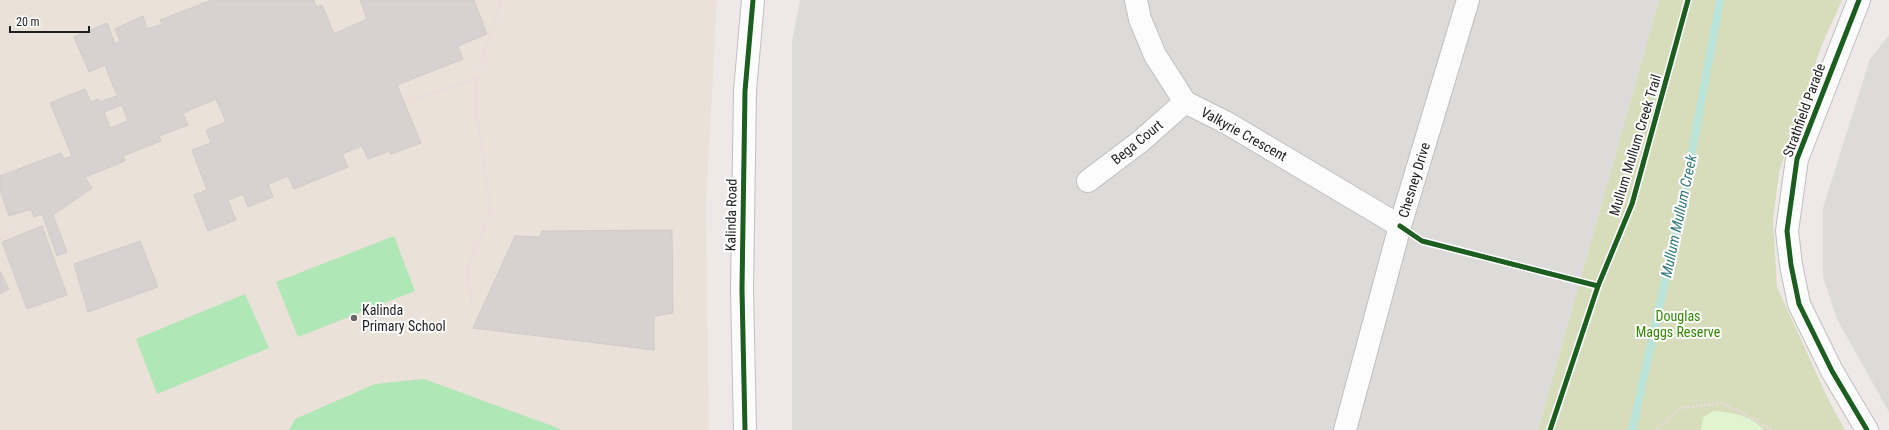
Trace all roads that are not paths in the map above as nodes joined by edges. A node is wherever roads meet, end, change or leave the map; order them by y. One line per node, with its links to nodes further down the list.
1 (754, 0): 8 (street, Kalinda Road)
2 (1136, 0): 5 (street, Valkyrie Crescent)
3 (1468, 0): 7 (street, Chesney Drive)
4 (1859, 0): 10 (street, Strathfield Parade)
5 (1185, 102): 6 (street, Bega Court); 7 (street, Valkyrie Crescent)
6 (1088, 181)
7 (1400, 226): 9 (street, Chesney Drive)
8 (745, 430)
9 (1346, 430)
10 (1867, 430)

